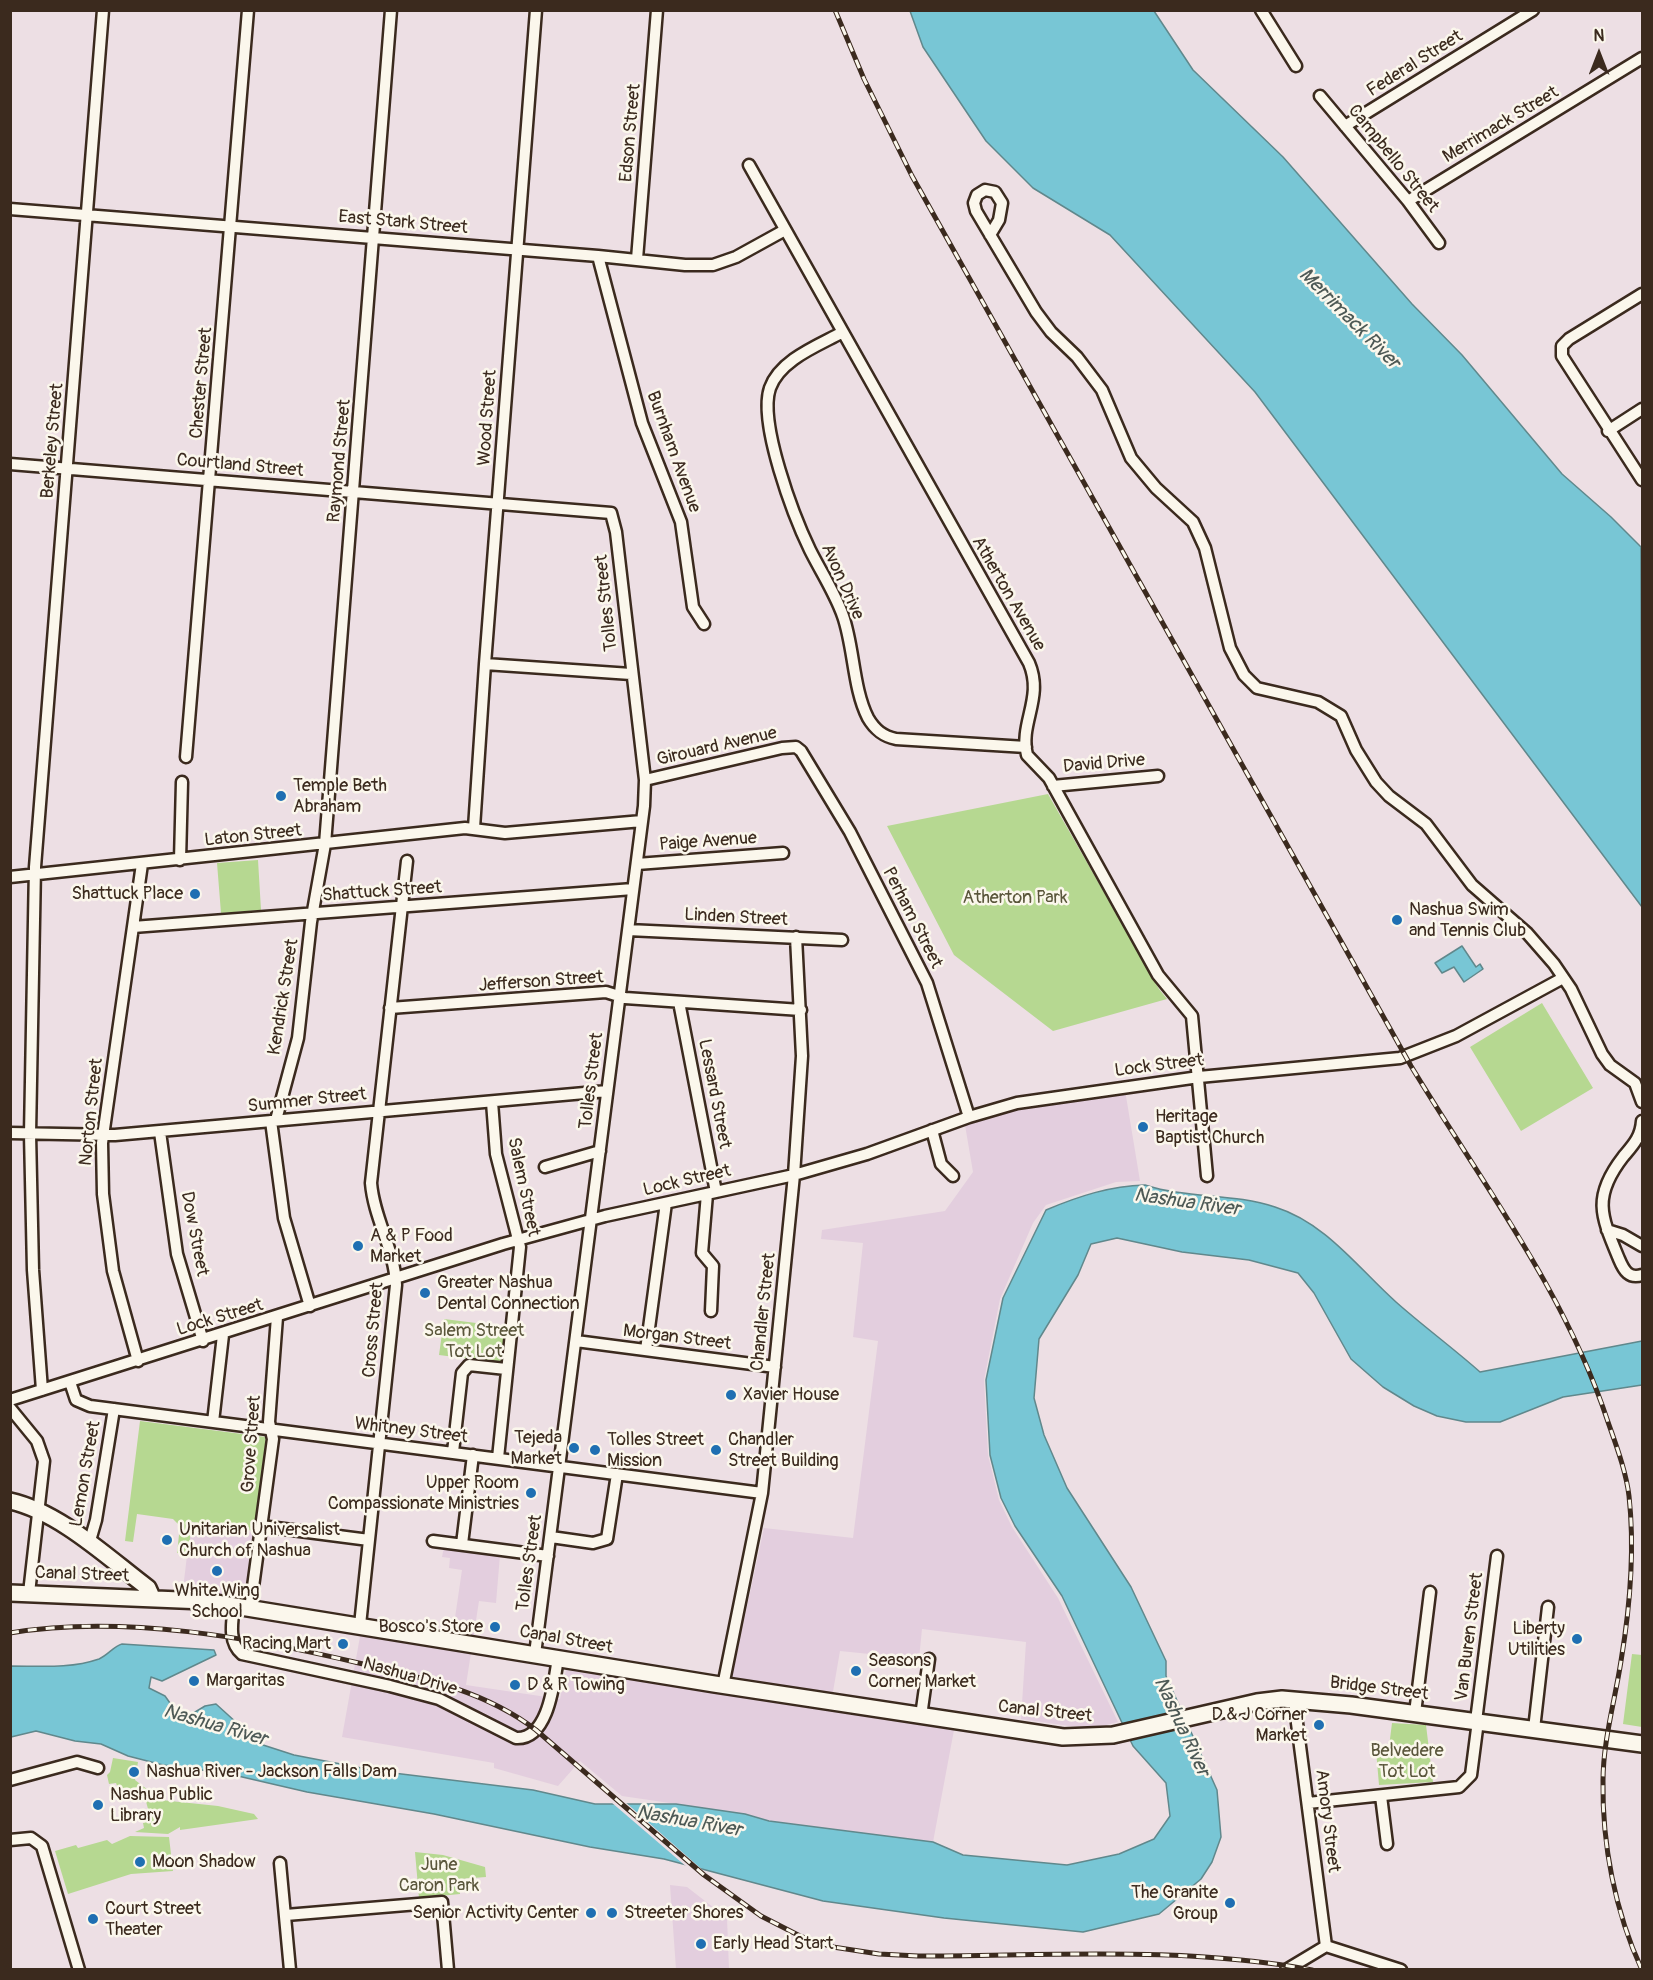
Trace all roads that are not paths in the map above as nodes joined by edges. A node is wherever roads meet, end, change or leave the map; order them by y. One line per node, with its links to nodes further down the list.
1 (103, 10): 15 (street, Berkeley Street)
2 (248, 10): 16 (street, Chester Street)
3 (391, 10): 19 (street, Raymond Street)
4 (536, 10): 21 (street, Wood Street)
5 (657, 10): 23 (street, Edson Street)
6 (1261, 10): 9 (street)
7 (1533, 10): 11 (street, Federal Street)
8 (1642, 58): 13 (street, Merrimack Street)
9 (1296, 66)
10 (1320, 96): 11 (street, Campbello Street)
11 (1345, 126): 13 (street, Campbello Street)
12 (749, 165): 17 (street, Atherton Avenue)
13 (1408, 201): 20 (street, Campbello Street)
14 (10, 208): 15 (street, East Stark Street)
15 (88, 214): 16 (street, East Stark Street); 29 (street, Berkeley Street)
16 (231, 226): 19 (street, East Stark Street); 30 (street, Chester Street)
17 (785, 230): 23 (street, East Stark Street); 25 (street, Atherton Avenue)
18 (990, 235): 62 (street)
19 (375, 237): 21 (street, East Stark Street); 32 (street, Raymond Street)
20 (1439, 243)
21 (517, 249): 22 (street, East Stark Street); 33 (street, Wood Street)
22 (598, 256): 23 (street, East Stark Street); 35 (street, Burnham Avenue)
23 (637, 259)
24 (1642, 294): 27 (street)
25 (841, 333): 39 (street, Atherton Avenue); 39 (street, Avon Drive)
26 (1642, 410): 27 (street)
27 (1608, 431): 31 (street)
28 (10, 464): 29 (street, Courtland Street)
29 (67, 469): 30 (street, Courtland Street); 53 (street, Berkeley Street)
30 (210, 480): 32 (street, Courtland Street); 40 (street, Chester Street)
31 (1642, 480)
32 (354, 491): 33 (street, Courtland Street); 47 (street, Raymond Street)
33 (498, 503): 34 (street, Courtland Street); 36 (street, Wood Street)
34 (610, 513): 37 (street, Tolles Street)
35 (704, 624)
36 (484, 664): 37 (street); 46 (street, Wood Street)
37 (631, 674): 42 (street, Tolles Street)
38 (796, 747): 42 (street, Girouard Avenue); 72 (street, Perham Street)
39 (1026, 747): 44 (street)
40 (186, 757)
41 (1158, 776): 44 (street, David Drive)
42 (645, 780): 45 (street, Tolles Street)
43 (182, 782): 49 (street)
44 (1053, 786): 67 (street)
45 (642, 821): 46 (street, Laton Street); 52 (street, Tolles Street)
46 (474, 828): 47 (street, Laton Street)
47 (325, 844): 49 (street, Laton Street); 57 (street, Raymond Street)
48 (783, 853): 52 (street, Paige Avenue)
49 (180, 860): 51 (street, Laton Street)
50 (407, 861): 56 (street, Cross Street)
51 (142, 864): 53 (street, Laton Street); 58 (street, Norton Street)
52 (637, 864): 55 (street, Tolles Street)
53 (36, 874): 54 (street, Laton Street); 78 (street, Berkeley Street)
54 (10, 876)
55 (633, 889): 56 (street, Shattuck Street); 59 (street, Tolles Street)
56 (401, 907): 57 (street, Shattuck Street); 65 (street, Cross Street)
57 (314, 914): 58 (street, Shattuck Street); 73 (street, Kendrick Street)
58 (133, 927): 79 (street, Norton Street)
59 (628, 930): 60 (street, Linden Street); 63 (street, Tolles Street)
60 (796, 937): 61 (street, Linden Street); 66 (street, Chandler Street)
61 (843, 940)
62 (1563, 978): 67 (street, Lock Street); 70 (street)
63 (619, 996): 64 (street, Jefferson Street); 65 (street, Jefferson Street); 68 (street, Tolles Street)
64 (680, 1002): 66 (street, Jefferson Street); 85 (street, Lessard Street)
65 (390, 1008): 71 (street, Cross Street)
66 (801, 1010): 82 (street, Chandler Street)
67 (1199, 1077): 72 (street, Lock Street); 84 (street)
68 (607, 1091): 69 (street, Summer Street); 80 (street, Tolles Street)
69 (492, 1102): 71 (street, Summer Street); 89 (street, Salem Street)
70 (1642, 1102)
71 (379, 1110): 73 (street, Summer Street); 92 (street, Cross Street)
72 (969, 1117): 75 (street, Lock Street)
73 (273, 1121): 76 (street, Summer Street); 93 (street, Kendrick Street)
74 (1642, 1121): 88 (street)
75 (932, 1130): 82 (street, Lock Street); 83 (street)
76 (160, 1132): 79 (street, Summer Street); 97 (street, Dow Street)
77 (10, 1133): 78 (street, Summer Street)
78 (30, 1134): 79 (street, Summer Street); 104 (street, Berkeley Street)
79 (103, 1136): 100 (street, Norton Street)
80 (600, 1150): 81 (street); 87 (street, Tolles Street)
81 (544, 1167)
82 (794, 1175): 85 (street, Lock Street); 101 (street, Chandler Street)
83 (953, 1176)
84 (1207, 1176)
85 (712, 1193): 86 (street, Lock Street); 94 (street, Lessard Street)
86 (666, 1203): 87 (street, Lock Street); 99 (street)
87 (591, 1220): 89 (street, Lock Street); 98 (street, Tolles Street)
88 (1607, 1230): 90 (street); 91 (street)
89 (519, 1239): 92 (street, Lock Street); 102 (street, Salem Street)
90 (1642, 1246)
91 (1642, 1275)
92 (396, 1277): 93 (street, Lock Street); 110 (street, Cross Street)
93 (310, 1306): 95 (street, Lock Street)
94 (711, 1311)
95 (277, 1317): 96 (street, Lock Street); 109 (street, Grove Street)
96 (223, 1335): 97 (street, Lock Street); 108 (street)
97 (203, 1341): 100 (street, Lock Street)
98 (576, 1341): 99 (street, Morgan Street); 114 (street, Tolles Street)
99 (646, 1350): 101 (street, Morgan Street)
100 (138, 1361): 103 (street, Lock Street)
101 (775, 1367): 116 (street, Chandler Street)
102 (506, 1369): 111 (street); 113 (street, Salem Street)
103 (70, 1382): 104 (street, Lock Street); 107 (street, Whitney Street)
104 (42, 1390): 105 (street, Lock Street)
105 (10, 1400)
106 (10, 1408): 118 (street)
107 (114, 1409): 108 (street, Whitney Street); 123 (street, Lemon Street)
108 (213, 1422): 109 (street, Whitney Street)
109 (270, 1430): 110 (street, Whitney Street); 119 (street, Grove Street)
110 (380, 1444): 111 (street, Whitney Street); 121 (street, Cross Street)
111 (453, 1452): 112 (street, Whitney Street)
112 (473, 1455): 113 (street, Whitney Street); 124 (street)
113 (498, 1458): 114 (street, Whitney Street)
114 (559, 1465): 115 (street, Whitney Street); 120 (street, Tolles Street)
115 (617, 1474): 116 (street, Whitney Street); 120 (street)
116 (762, 1493): 138 (street, Chandler Street)
117 (10, 1501): 118 (street)
118 (38, 1509): 123 (street); 129 (street)
119 (261, 1526): 121 (street); 133 (street, Grove Street)
120 (551, 1537): 125 (street, Tolles Street)
121 (369, 1540): 134 (street, Cross Street)
122 (433, 1541): 124 (street)
123 (89, 1544): 130 (street)
124 (462, 1544): 125 (street)
125 (548, 1556): 135 (street, Tolles Street)
126 (1497, 1556): 142 (street, Van Buren Street)
127 (1430, 1592): 140 (street)
128 (10, 1593): 129 (street, Canal Street)
129 (29, 1593): 130 (street, Canal Street)
130 (152, 1597): 131 (street, Canal Street)
131 (234, 1606): 133 (street, Canal Street); 136 (street, Nashua Drive)
132 (1548, 1607): 143 (street)
133 (250, 1609): 134 (street, Canal Street)
134 (360, 1625): 135 (street, Canal Street)
135 (535, 1654): 136 (street, Canal Street)
136 (558, 1658): 138 (street, Canal Street)
137 (929, 1659): 141 (street)
138 (723, 1686): 141 (street, Canal Street)
139 (1294, 1700): 140 (street, Bridge Street); 144 (street, Bridge Street); 149 (street, Amory Street)
140 (1414, 1713): 142 (street, Bridge Street)
141 (921, 1716): 144 (street, Canal Street)
142 (1477, 1721): 143 (street, Bridge Street); 148 (street, Van Buren Street)
143 (1534, 1729): 145 (street, Bridge Street)
144 (1113, 1735)
145 (1642, 1744)
146 (98, 1767): 147 (street)
147 (10, 1780)
148 (1381, 1796): 149 (street); 151 (street)
149 (1308, 1803): 154 (street, Amory Street)
150 (10, 1840): 155 (street)
151 (1387, 1844)
152 (280, 1863): 153 (street)
153 (286, 1915): 156 (street); 157 (street)
154 (1326, 1946): 158 (street); 159 (street)
155 (79, 1970)
156 (290, 1970)
157 (448, 1970)
158 (1286, 1970)
159 (1401, 1970)

